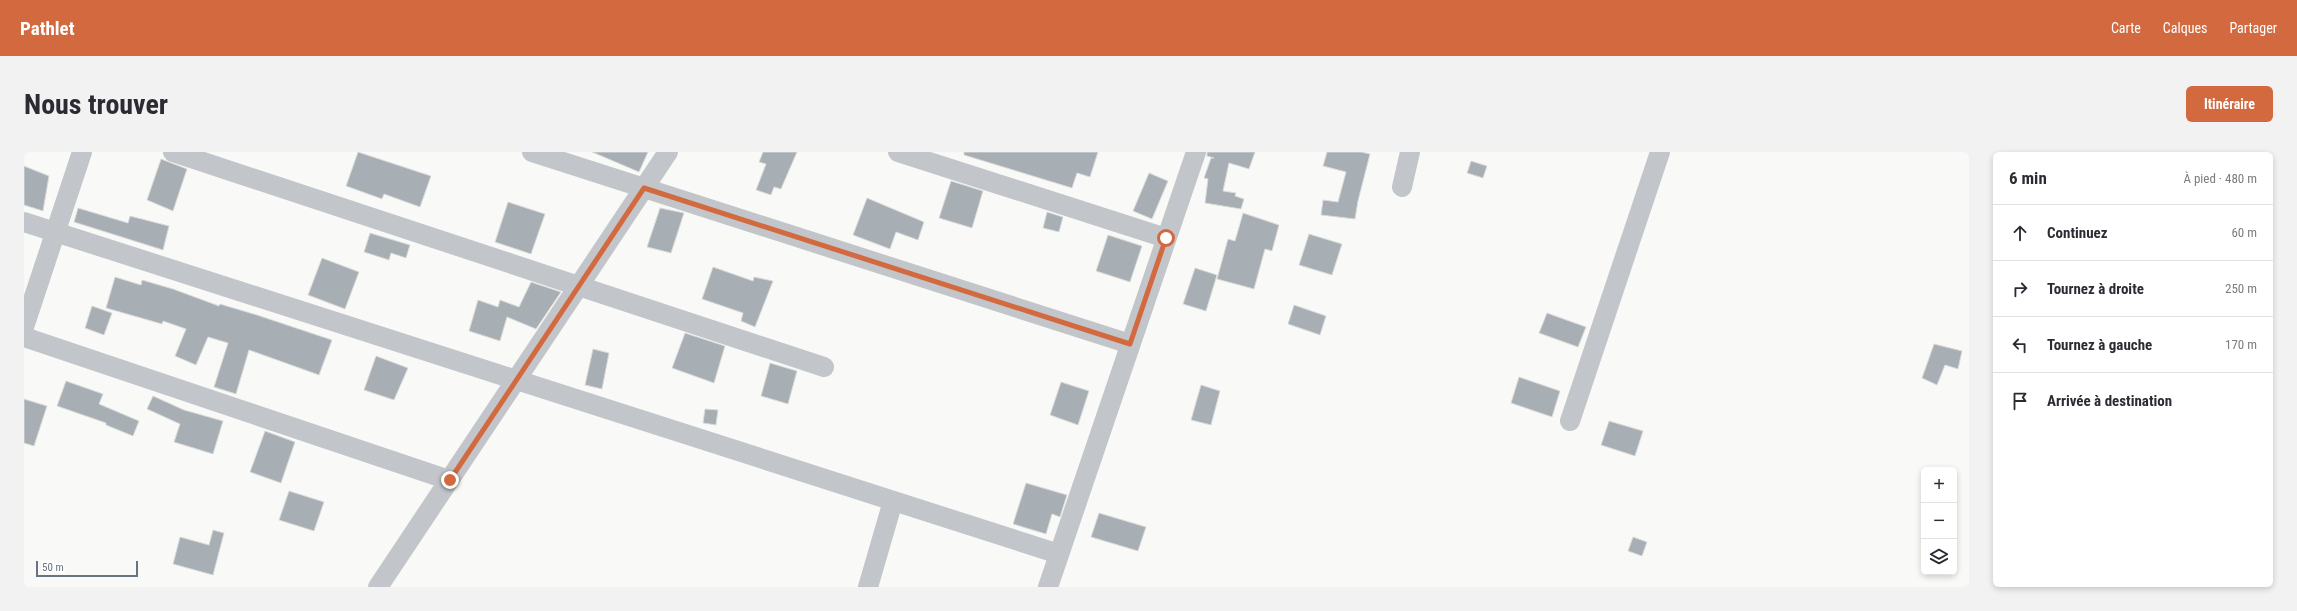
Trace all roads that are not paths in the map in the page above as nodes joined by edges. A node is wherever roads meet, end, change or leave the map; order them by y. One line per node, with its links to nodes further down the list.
1 (82, 152): 12 (street)
2 (173, 152): 14 (street)
3 (532, 152): 10 (street)
4 (668, 152): 10 (street)
5 (898, 152): 13 (street)
6 (1196, 152): 13 (street)
7 (1410, 152): 9 (street)
8 (1660, 152): 20 (street)
9 (1402, 187)
10 (644, 188): 14 (street); 17 (street)
11 (24, 222): 12 (street)
12 (55, 232): 15 (street); 19 (street)
13 (1166, 238): 17 (street)
14 (578, 287): 18 (street); 19 (street)
15 (24, 327)
16 (24, 337): 21 (street)
17 (1130, 344): 23 (street)
18 (824, 367)
19 (516, 381): 21 (street); 22 (street)
20 (1570, 421)
21 (450, 480): 24 (street)
22 (893, 501): 23 (street); 25 (street)
23 (1059, 554): 26 (street)
24 (378, 587)
25 (868, 587)
26 (1048, 587)

